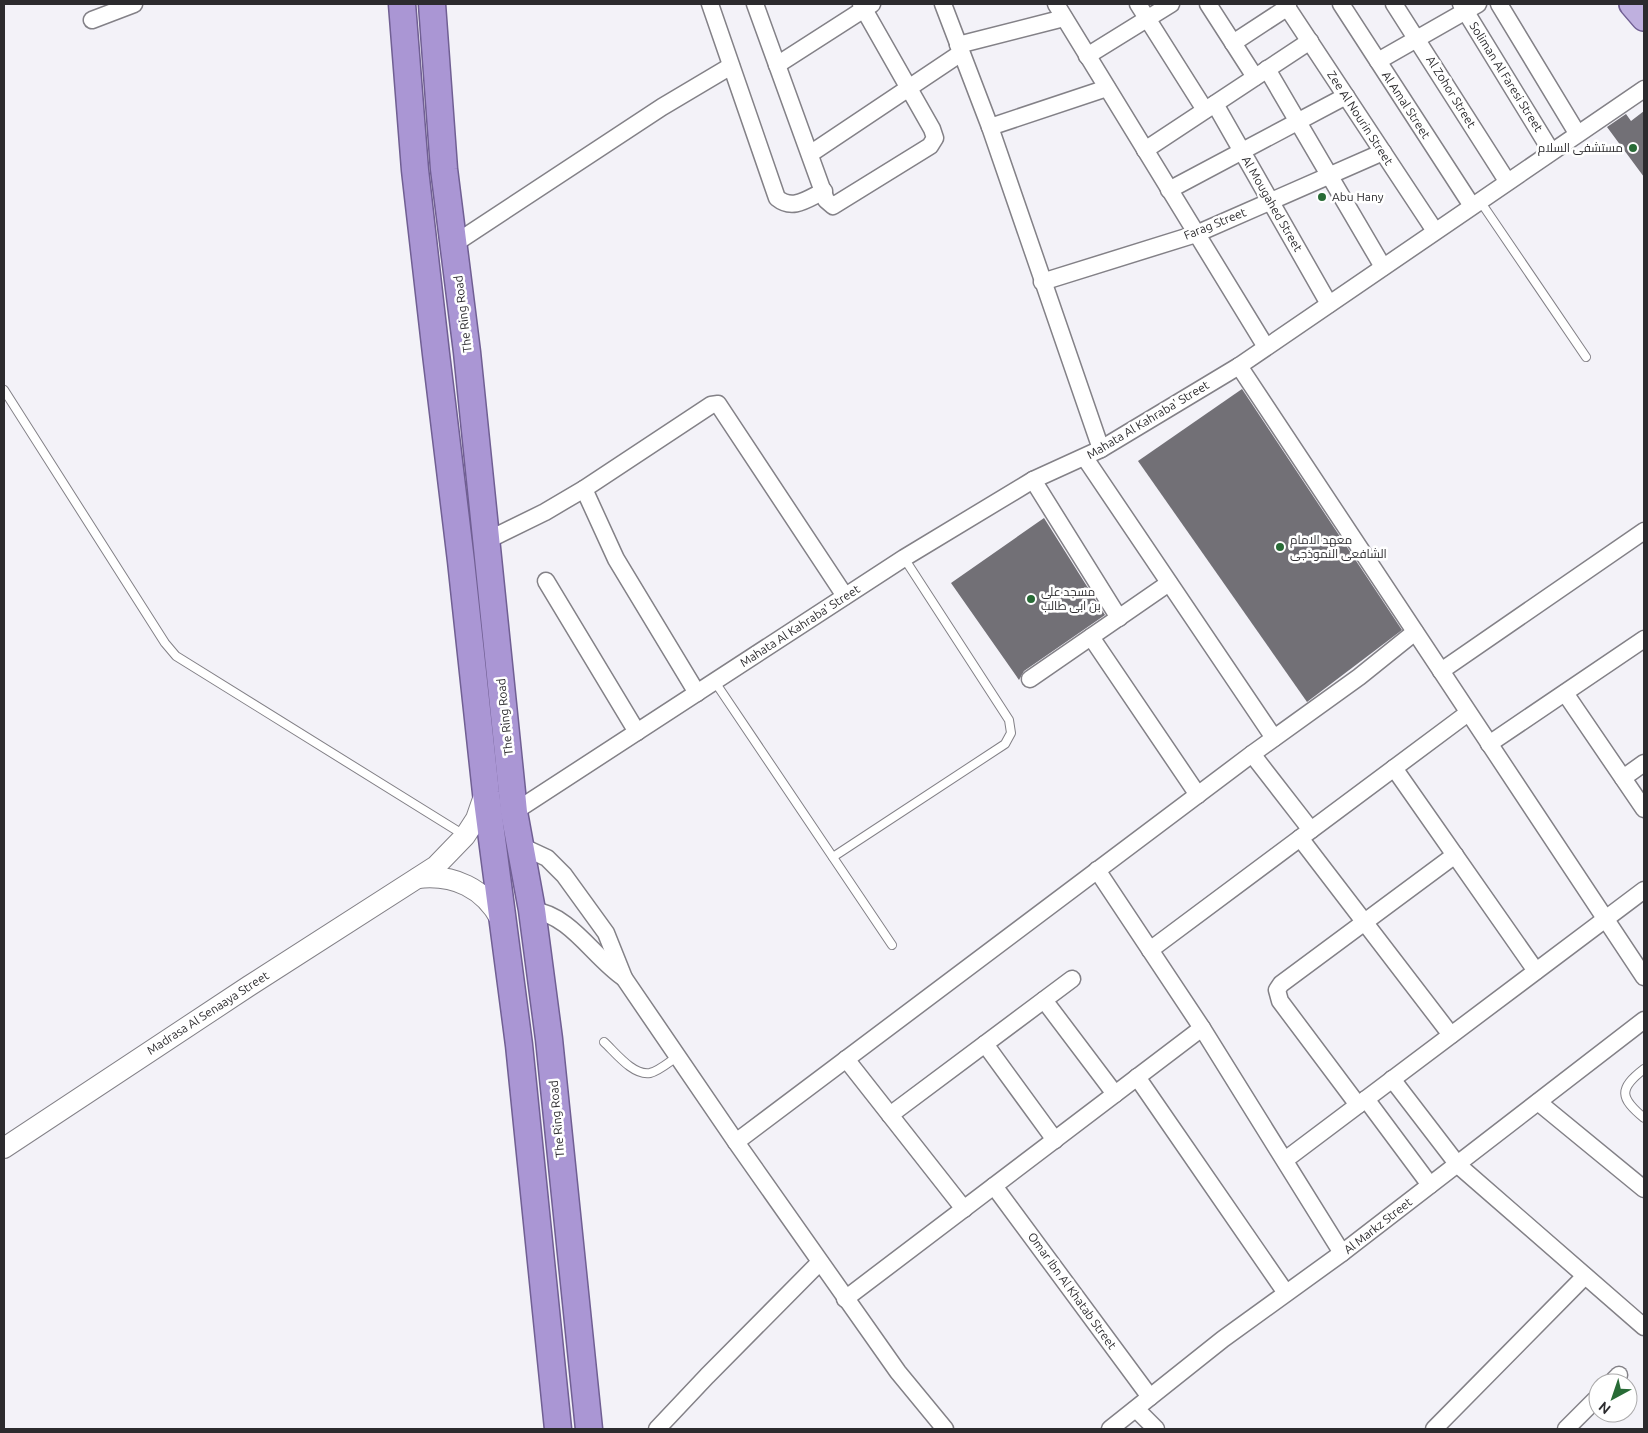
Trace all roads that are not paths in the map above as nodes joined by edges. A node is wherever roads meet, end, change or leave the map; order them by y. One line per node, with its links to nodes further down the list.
1 (134, 4): 21 (street)
2 (402, 4): 58 (highway)
3 (432, 4): 52 (highway, The Ring Road)
4 (710, 4): 29 (street)
5 (755, 4): 28 (street)
6 (943, 4): 25 (street)
7 (1056, 4): 18 (street)
8 (1138, 4): 20 (street, Al Mougahed Street)
9 (1171, 4): 20 (street)
10 (1208, 4): 24 (street)
11 (1341, 4): 27 (street, Al Amal Street)
12 (1394, 4): 22 (street, Al Zohor Street)
13 (1499, 4): 38 (street)
14 (1632, 4): 19 (main road)
15 (866, 5): 28 (street); 31 (street)
16 (1287, 6): 23 (street, Zee Al Nourin Street); 24 (street)
17 (1468, 6): 22 (street); 41 (street, Soliman Al Faresi Street)
18 (1064, 18): 25 (street); 26 (street)
19 (1644, 18)
20 (1147, 19): 26 (street); 35 (street, Al Mougahed Street)
21 (92, 20)
22 (1417, 39): 27 (street); 45 (street, Al Zohor Street)
23 (1310, 41): 30 (street); 34 (street, Zee Al Nourin Street)
24 (1233, 43): 30 (street)
25 (960, 49): 31 (street); 37 (street)
26 (1087, 56): 32 (street)
27 (1378, 61): 49 (street, Al Amal Street)
28 (777, 65): 43 (street)
29 (731, 66): 47 (street); 52 (street)
30 (1261, 73): 35 (street); 36 (street)
31 (909, 88): 43 (street); 47 (street)
32 (1107, 88): 37 (street); 39 (street)
33 (1644, 89): 38 (street, Mahata Al Kahraba' Street)
34 (1346, 96): 36 (street); 42 (street, Zee Al Nourin Street)
35 (1210, 107): 39 (street); 40 (street, Al Mougahed Street)
36 (1297, 122): 40 (street); 44 (street)
37 (990, 127): 54 (street)
38 (1577, 133): 41 (street, Mahata Al Kahraba' Street)
39 (1145, 150): 46 (street)
40 (1242, 151): 46 (street); 48 (street, Al Mougahed Street)
41 (1551, 151): 45 (street, Mahata Al Kahraba' Street)
42 (1383, 152): 44 (street, Farag Street); 50 (street, Zee Al Nourin Street)
43 (810, 154): 47 (street)
44 (1329, 176): 48 (street, Farag Street); 53 (street)
45 (1507, 181): 49 (street, Mahata Al Kahraba' Street)
46 (1169, 190): 51 (street)
47 (824, 191)
48 (1271, 202): 51 (street, Farag Street); 55 (street, Al Mougahed Street)
49 (1475, 203): 50 (street, Mahata Al Kahraba' Street); 59 (lane)
50 (1435, 231): 53 (street, Mahata Al Kahraba' Street)
51 (1196, 234): 54 (street, Farag Street); 56 (street)
52 (454, 244): 57 (highway, The Ring Road)
53 (1383, 267): 55 (street, Mahata Al Kahraba' Street)
54 (1042, 282): 62 (street)
55 (1329, 304): 56 (street, Mahata Al Kahraba' Street)
56 (1266, 347): 60 (street, Mahata Al Kahraba' Street)
57 (467, 352): 58 (highway); 67 (highway, The Ring Road)
58 (436, 354): 89 (highway)
59 (1586, 357)
60 (1239, 366): 62 (street, Mahata Al Kahraba' Street); 73 (street)
61 (4, 390): 94 (lane)
62 (1101, 449): 63 (street, Mahata Al Kahraba' Street)
63 (1085, 458): 64 (street, Mahata Al Kahraba' Street); 70 (street)
64 (1032, 480): 68 (street, Mahata Al Kahraba' Street); 72 (street)
65 (584, 489): 67 (street); 71 (street); 79 (street)
66 (1644, 531): 76 (street)
67 (488, 540): 92 (highway, The Ring Road)
68 (904, 558): 71 (street, Mahata Al Kahraba' Street); 97 (lane)
69 (546, 581): 82 (street)
70 (1169, 583): 72 (street); 83 (street)
71 (845, 596): 78 (street, Mahata Al Kahraba' Street)
72 (1119, 618): 74 (street)
73 (1415, 632): 76 (street); 83 (street)
74 (1091, 637): 77 (street); 90 (street)
75 (1644, 639): 80 (street)
76 (1441, 671): 81 (street)
77 (1030, 678)
78 (714, 682): 79 (street, Mahata Al Kahraba' Street); 97 (lane)
79 (697, 693): 82 (street, Mahata Al Kahraba' Street)
80 (1565, 693): 84 (street); 88 (street)
81 (1468, 713): 84 (street); 87 (street)
82 (638, 732): 92 (street, Mahata Al Kahraba' Street)
83 (1274, 738): 85 (street)
84 (1489, 744): 102 (street)
85 (1252, 754): 90 (street); 93 (street)
86 (1644, 763): 88 (street)
87 (1394, 768): 93 (street); 96 (street)
88 (1623, 778): 91 (street)
89 (486, 792): 94 (street, Madrasa Al Senaaya Street); 104 (highway)
90 (1198, 795): 98 (street)
91 (1644, 810)
92 (514, 812): 95 (highway, The Ring Road)
93 (1306, 834): 103 (street); 106 (street)
94 (465, 836): 99 (street, Madrasa Al Senaaya Street)
95 (520, 845): 101 (highway, The Ring Road); 109 (street)
96 (1455, 854): 103 (street); 107 (street)
97 (833, 857): 105 (lane)
98 (1097, 870): 106 (street); 118 (street)
99 (414, 878): 104 (street); 129 (street, Madrasa Al Senaaya Street)
100 (1644, 890): 102 (street)
101 (532, 910): 109 (street); 146 (highway, The Ring Road)
102 (1605, 919): 107 (street); 108 (street)
103 (1364, 922): 114 (street); 123 (street)
104 (506, 928): 145 (highway)
105 (892, 945)
106 (1150, 950): 113 (street)
107 (1536, 971): 114 (street)
108 (1644, 977)
109 (624, 978): 117 (street)
110 (1072, 979): 111 (street)
111 (1044, 1000): 116 (street); 122 (street)
112 (1644, 1020): 124 (street, Al Markz Street)
113 (1202, 1028): 120 (street); 130 (street)
114 (1450, 1036): 121 (street)
115 (604, 1042): 117 (lane)
116 (985, 1044): 125 (street); 127 (street)
117 (678, 1056): 128 (street)
118 (846, 1058): 125 (street); 128 (street)
119 (1644, 1069): 126 (lane)
120 (1137, 1077): 122 (street); 139 (street)
121 (1392, 1079): 123 (street); 131 (street)
122 (1115, 1094): 127 (street)
123 (1362, 1102): 130 (street); 132 (street)
124 (1538, 1102): 131 (street, Al Markz Street); 134 (street)
125 (890, 1115): 135 (street)
126 (1644, 1118)
127 (1055, 1140): 133 (street)
128 (736, 1142): 137 (street)
129 (4, 1148)
130 (1285, 1160): 136 (street)
131 (1458, 1165): 132 (street, Al Markz Street); 138 (street)
132 (1430, 1185): 136 (street, Al Markz Street)
133 (994, 1186): 135 (street); 142 (street, Omar Ibn Al Khatab Street)
134 (1644, 1190)
135 (964, 1209): 140 (street)
136 (1342, 1254): 139 (street, Al Markz Street)
137 (820, 1262): 140 (street); 147 (street)
138 (1585, 1276): 141 (street); 151 (street)
139 (1286, 1293): 142 (street, Al Markz Street)
140 (846, 1299): 148 (street)
141 (1644, 1327)
142 (1150, 1397): 144 (street, Al Markz Street)
143 (1588, 1407): 152 (street)
144 (1136, 1409): 149 (street, Al Markz Street); 150 (street)
145 (558, 1429)
146 (589, 1429)
147 (657, 1429)
148 (945, 1429)
149 (1110, 1429)
150 (1156, 1429)
151 (1434, 1429)
152 (1566, 1429)

